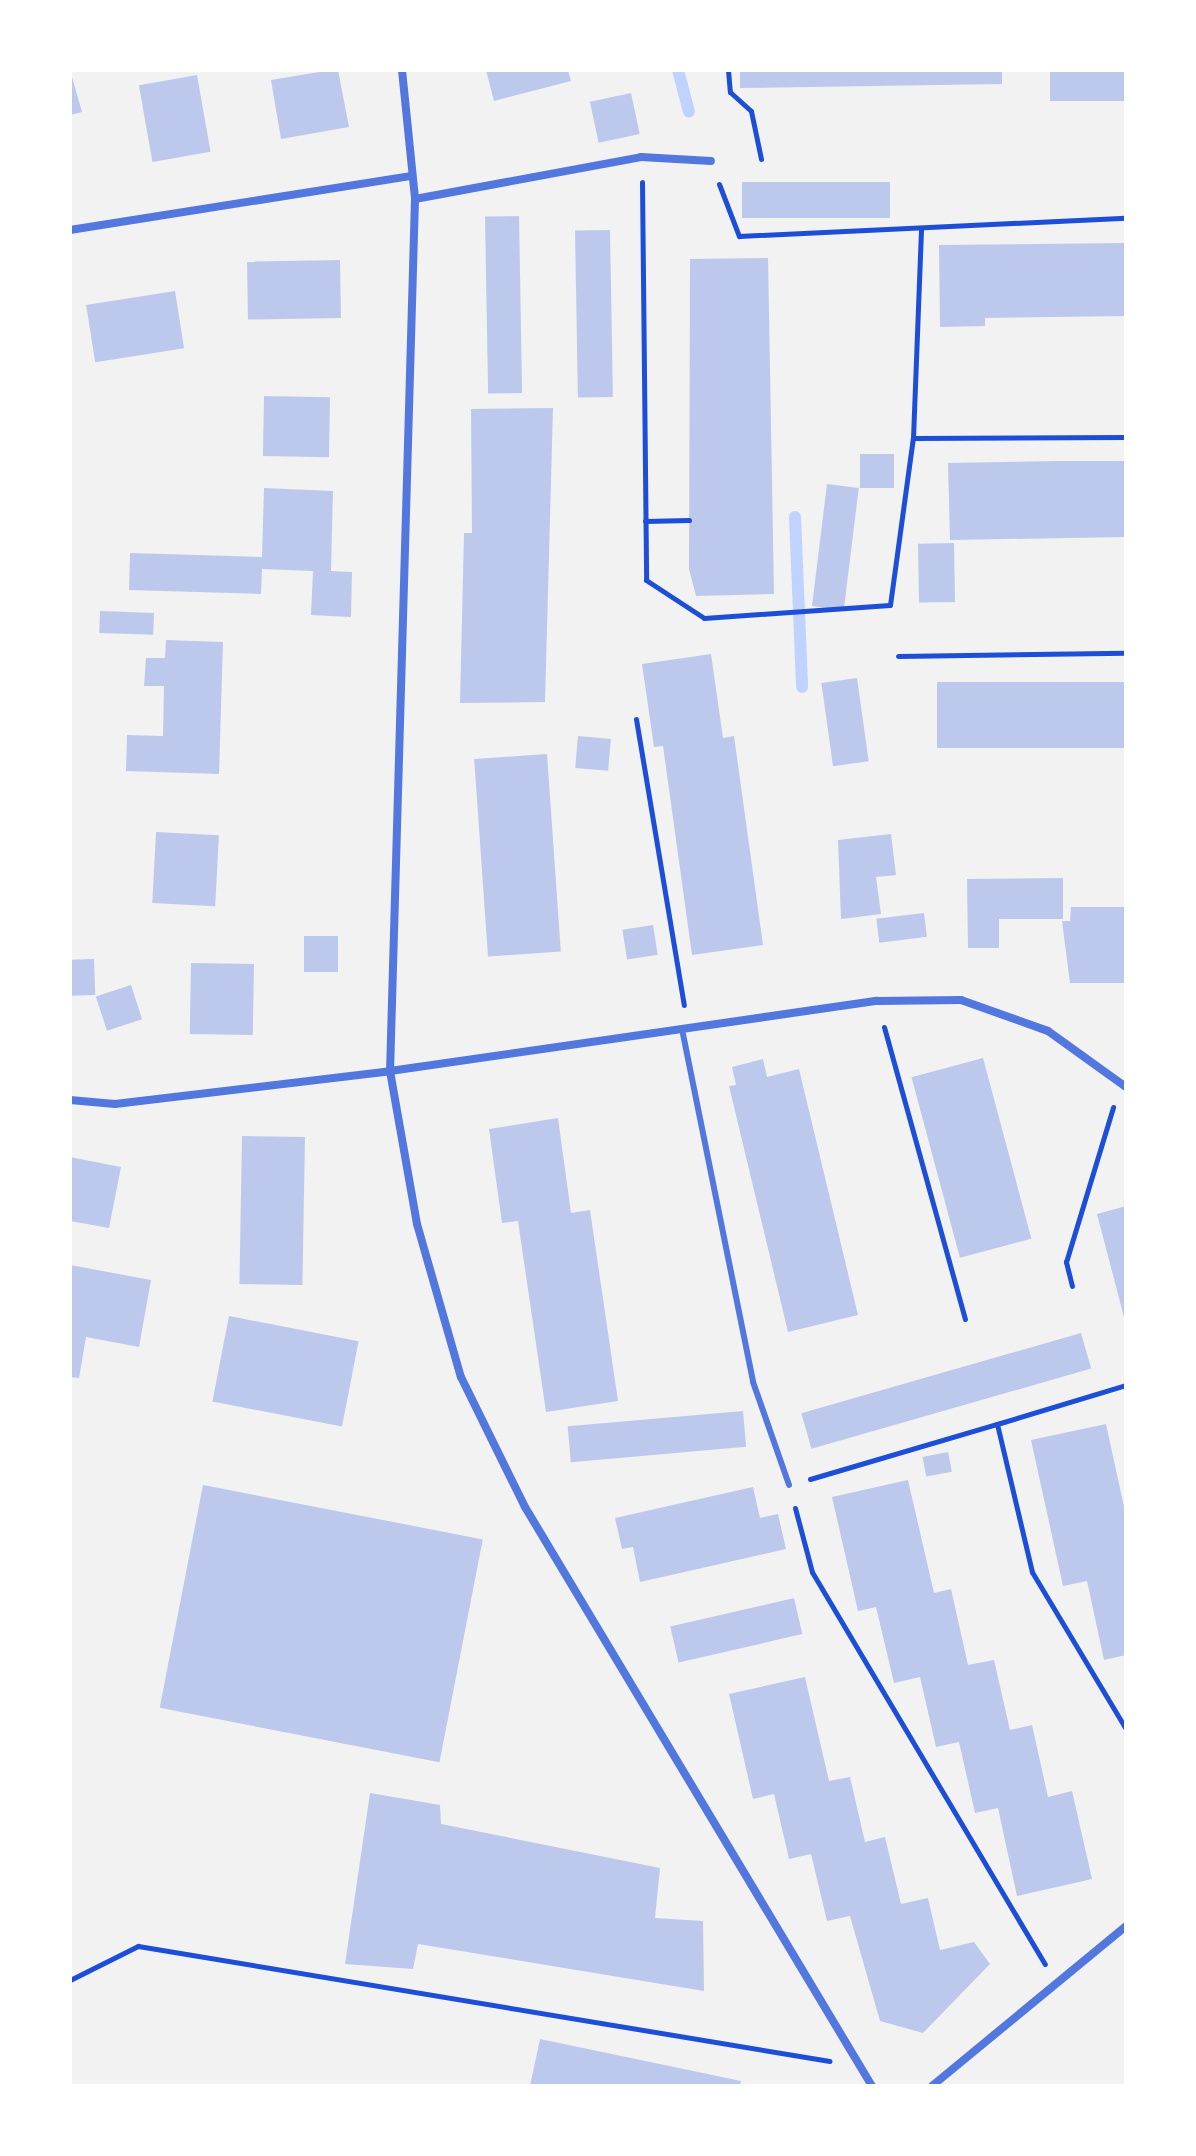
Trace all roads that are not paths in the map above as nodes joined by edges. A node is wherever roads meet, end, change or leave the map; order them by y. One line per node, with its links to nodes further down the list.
1 (402, 70): 3 (street)
2 (711, 161): 4 (street)
3 (412, 176): 4 (street); 5 (street)
4 (415, 199): 7 (street)
5 (70, 230)
6 (683, 1034): 7 (street); 8 (street); 10 (lane)
7 (390, 1071): 9 (street); 12 (street)
8 (1123, 1085)
9 (70, 1100)
10 (789, 1485)
11 (1126, 1926): 13 (street)
12 (872, 2086)
13 (932, 2086)

